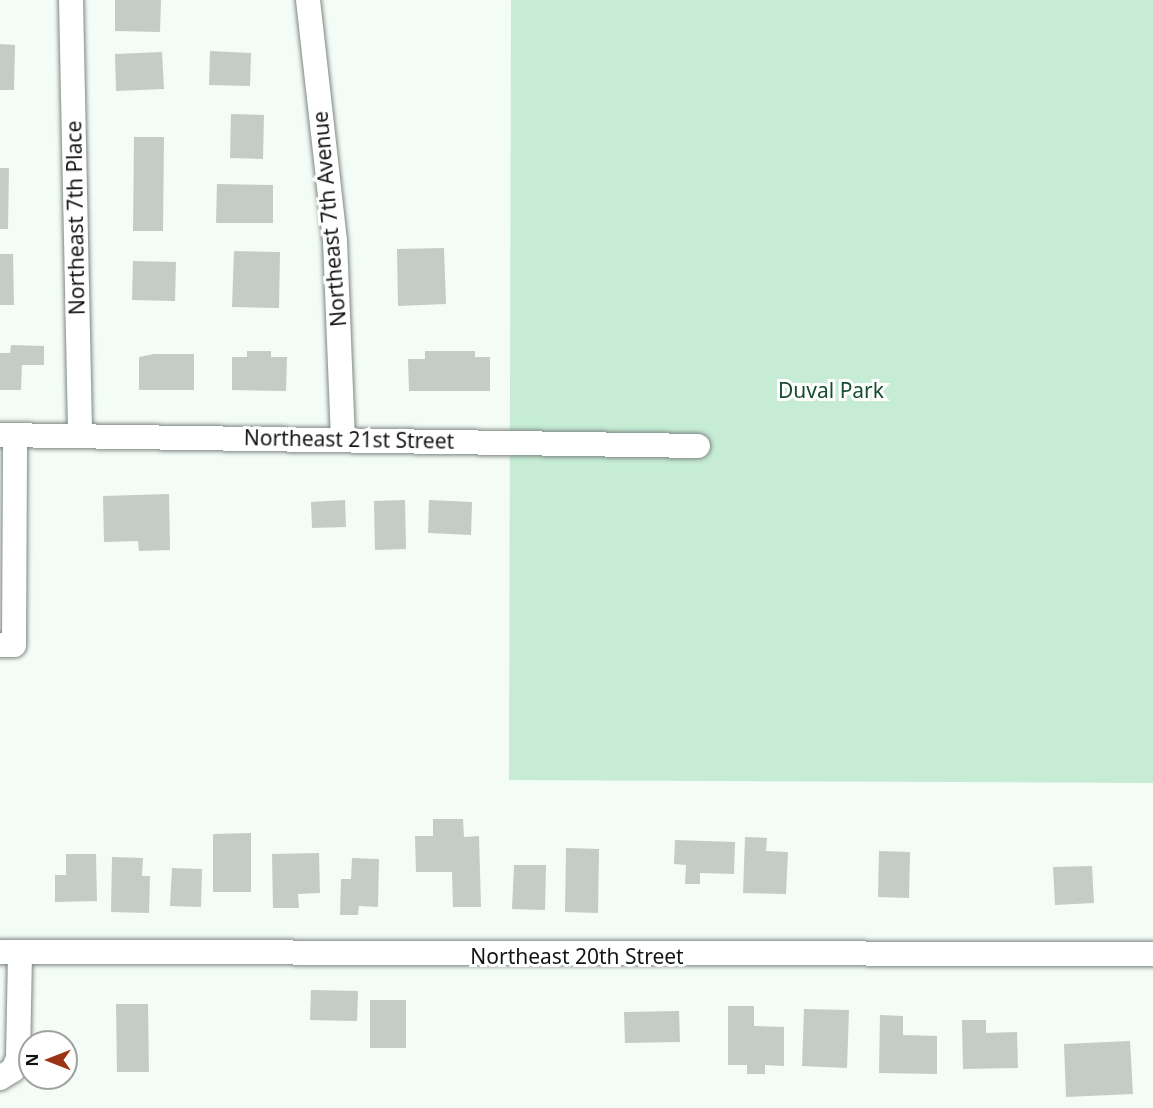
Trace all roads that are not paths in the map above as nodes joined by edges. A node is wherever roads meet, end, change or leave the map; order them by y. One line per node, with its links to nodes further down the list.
1 (71, 0): 4 (street, Northeast 7th Place)
2 (308, 0): 5 (street, Northeast 7th Avenue)
3 (7, 435): 4 (street, Northeast 21st Street); 7 (street)
4 (80, 436): 5 (street, Northeast 21st Street)
5 (343, 439): 6 (street, Northeast 21st Street)
6 (698, 446)
7 (0, 645)
8 (10, 952): 9 (street, Northeast 20th Street); 10 (street)
9 (1153, 954)
10 (0, 1078)

